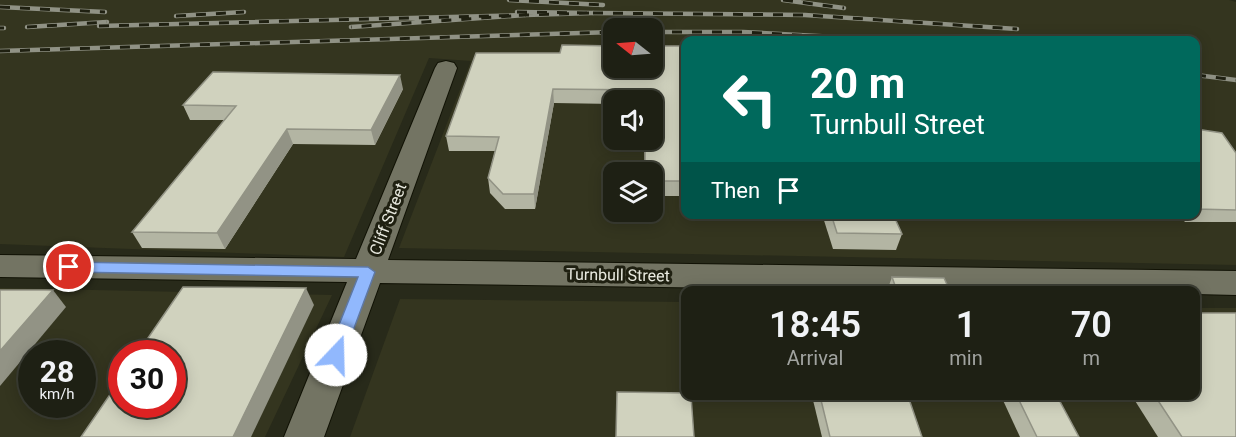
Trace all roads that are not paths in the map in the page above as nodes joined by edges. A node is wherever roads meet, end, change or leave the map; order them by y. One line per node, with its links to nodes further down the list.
1 (446, 68): 3 (street, Cliff Street)
2 (0, 266): 3 (street, Turnbull Street)
3 (368, 272): 4 (street, Turnbull Street); 5 (street, Cliff Street)
4 (1236, 283)
5 (304, 437)

